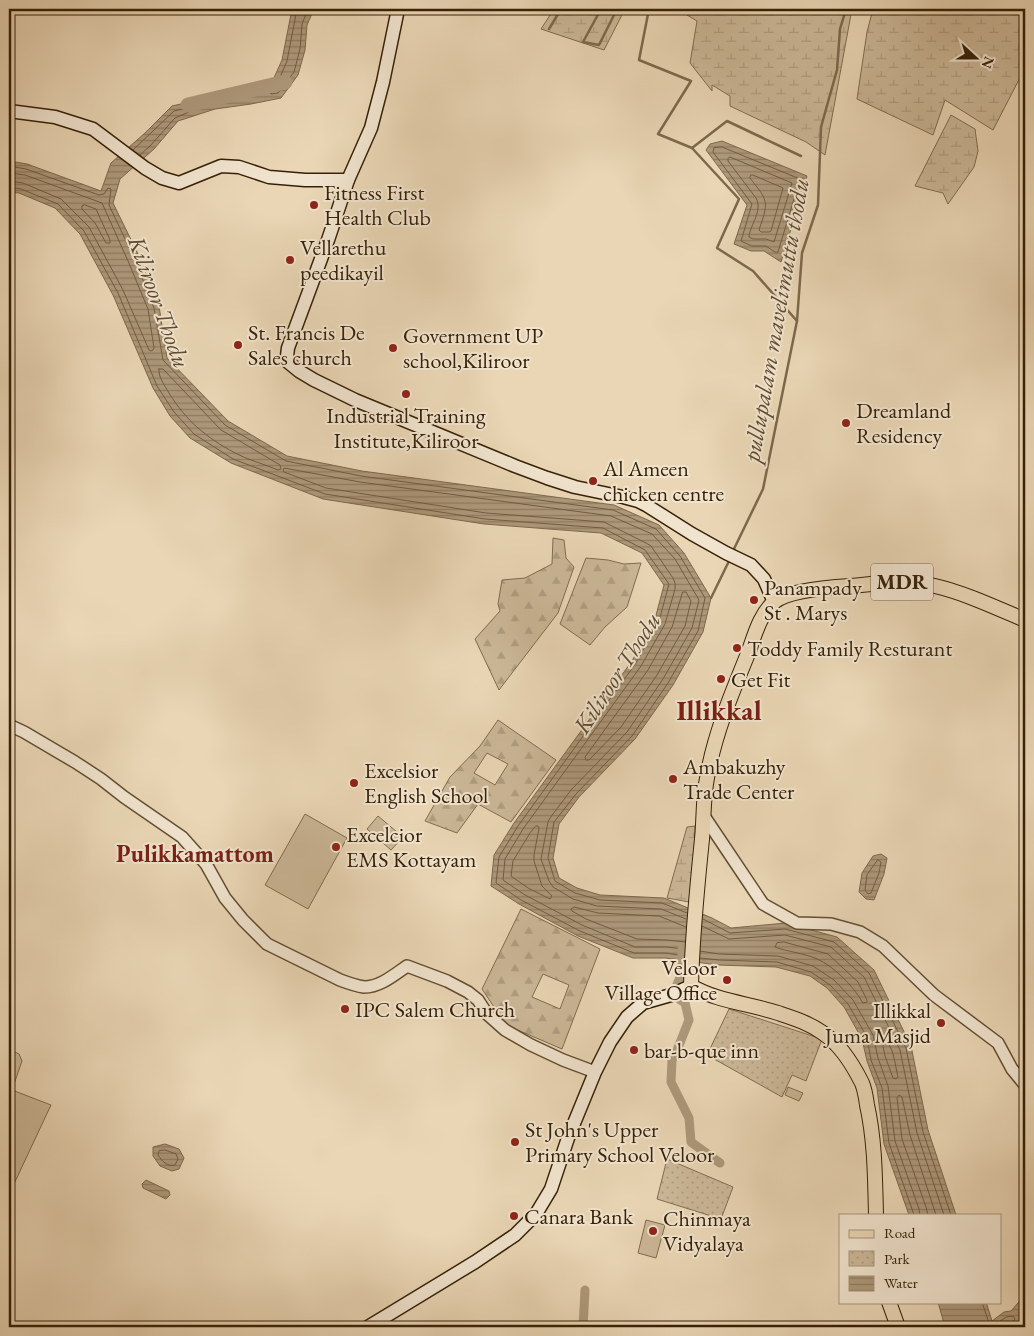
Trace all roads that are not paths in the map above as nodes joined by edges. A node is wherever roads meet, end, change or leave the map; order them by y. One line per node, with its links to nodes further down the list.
1 (398, 9): 3 (main road)
2 (9, 111): 3 (main road)
3 (348, 180): 4 (main road)
4 (774, 602): 5 (main road, MDR); 7 (main road)
5 (1025, 620)
6 (9, 725): 9 (street)
7 (704, 816): 8 (main road); 10 (street)
8 (691, 982): 9 (main road); 11 (main road)
9 (595, 1072): 13 (main road)
10 (1025, 1086)
11 (876, 1214)
12 (890, 1304): 14 (main road)
13 (368, 1327)
14 (898, 1327)

